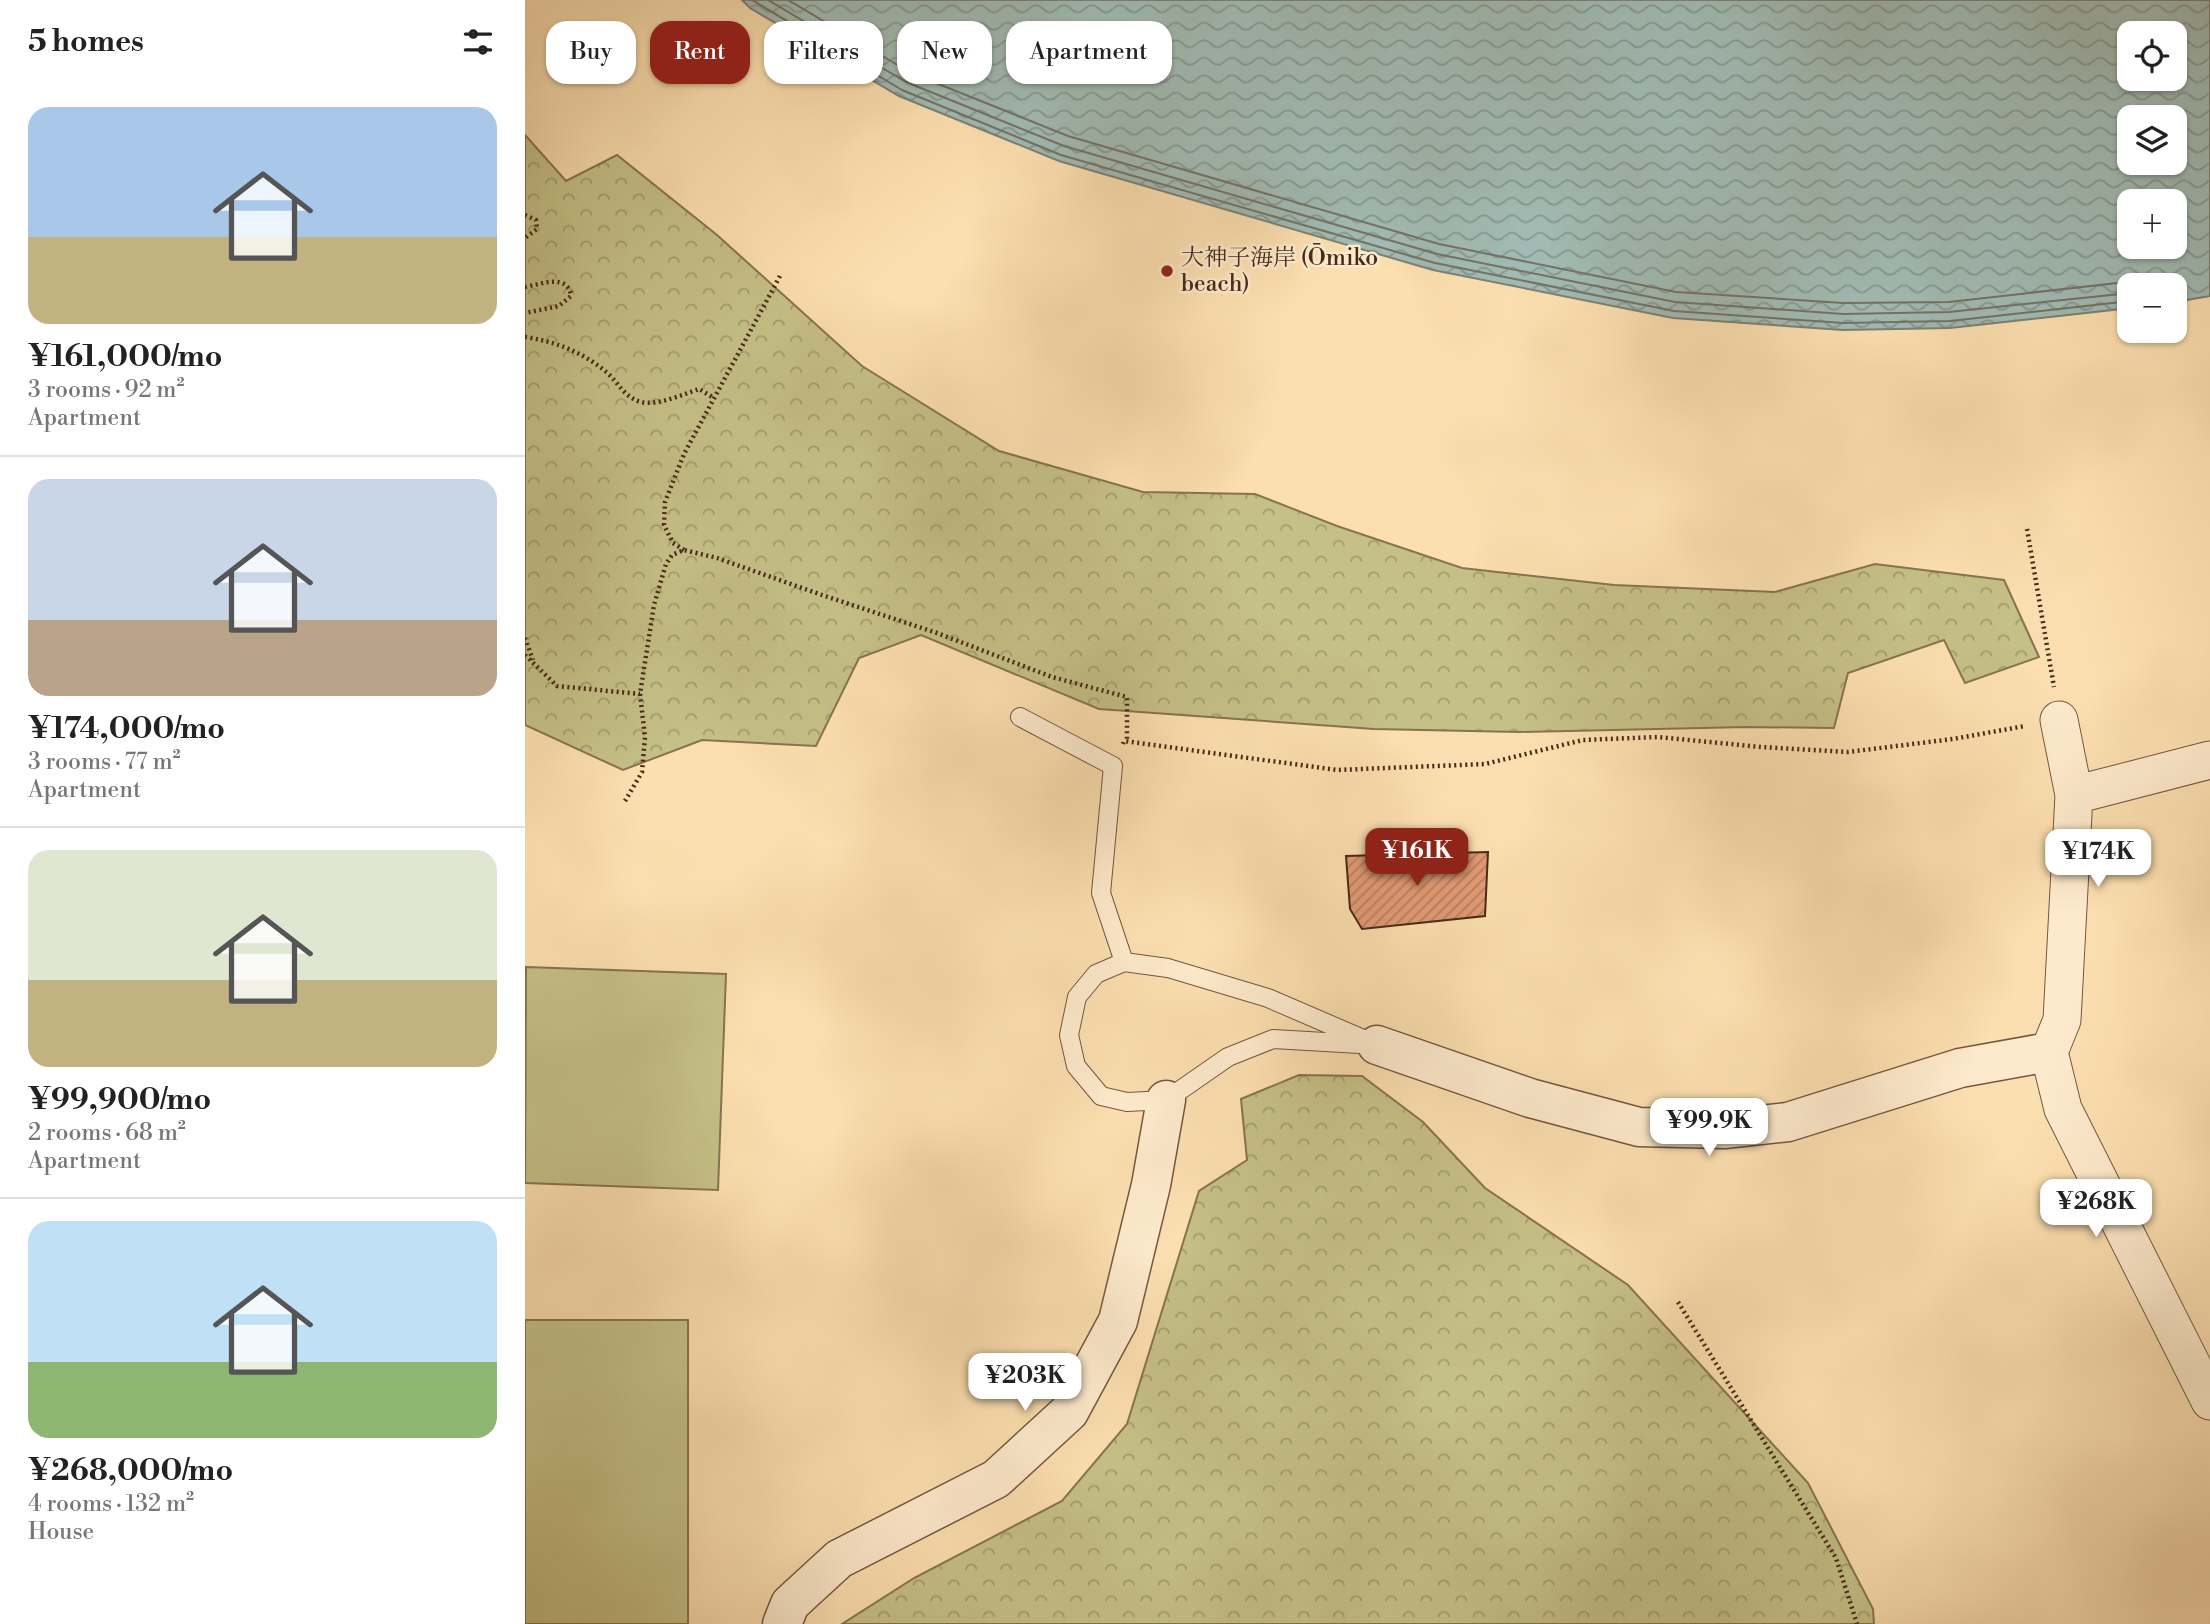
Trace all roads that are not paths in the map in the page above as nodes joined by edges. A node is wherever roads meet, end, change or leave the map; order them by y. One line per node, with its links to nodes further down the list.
1 (1020, 717): 5 (lane)
2 (2059, 720): 4 (street)
3 (2210, 760): 4 (street)
4 (2074, 795): 7 (street)
5 (1123, 962): 6 (lane); 8 (lane)
6 (1377, 1045): 7 (street); 8 (lane)
7 (2049, 1052): 9 (street)
8 (1166, 1100): 10 (street)
9 (2210, 1401)
10 (782, 1624)

